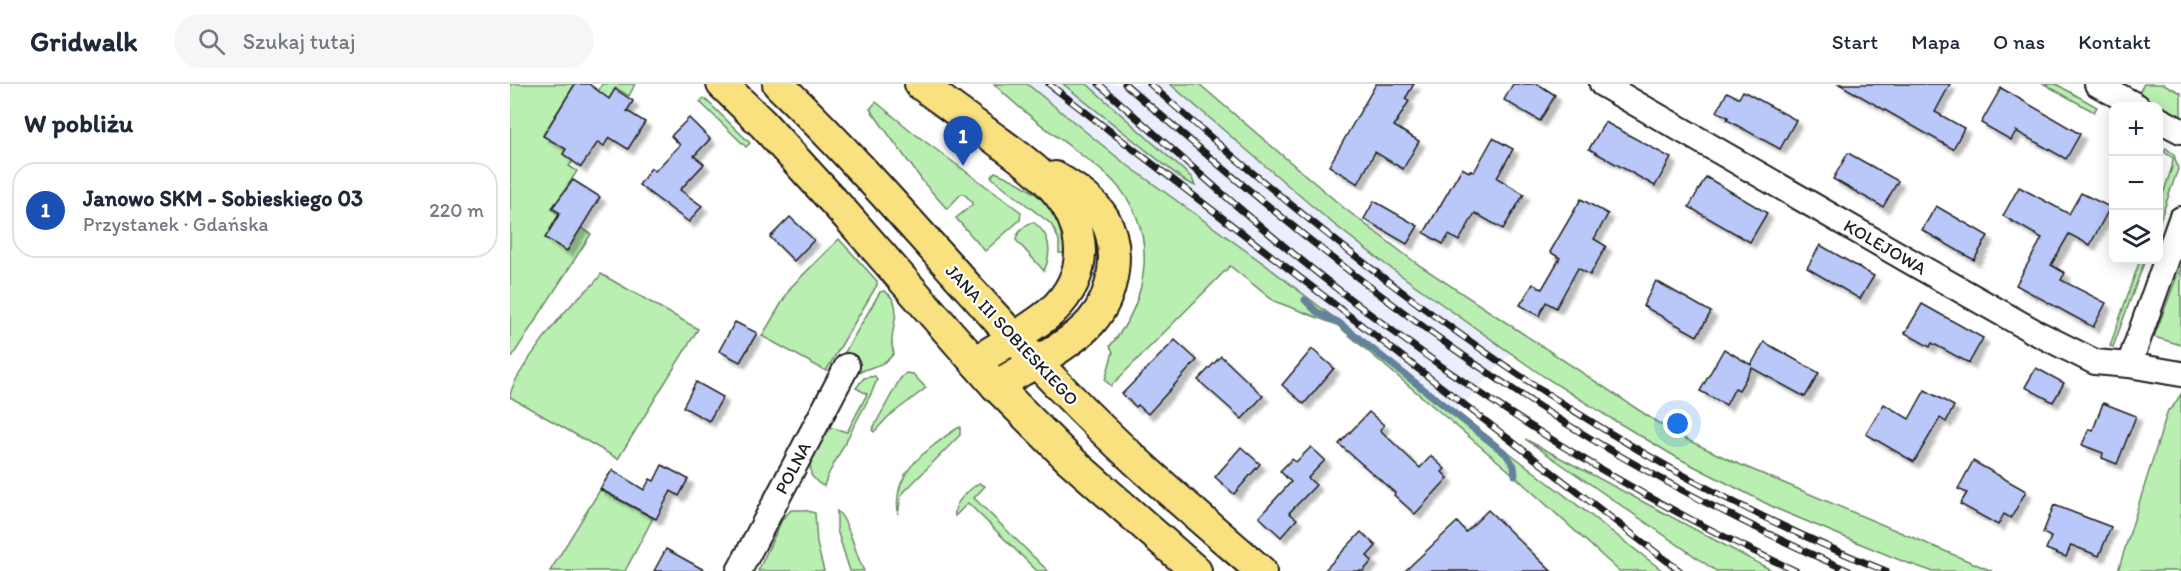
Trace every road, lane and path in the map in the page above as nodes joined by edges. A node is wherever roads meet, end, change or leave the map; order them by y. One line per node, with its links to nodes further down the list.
1 (722, 84): 13 (main road)
2 (778, 84): 11 (main road, JANA III SOBIESKIEGO)
3 (920, 84): 9 (main road)
4 (1602, 84): 14 (street, KOLEJOWA)
5 (2097, 84): 6 (street)
6 (2130, 102)
7 (2163, 122): 8 (street)
8 (2181, 131)
9 (1031, 166): 11 (main road); 12 (main road)
10 (2181, 219): 14 (street)
11 (1013, 337): 12 (main road, JANA III SOBIESKIEGO); 13 (main road)
12 (1035, 361): 17 (main road); 20 (main road, JANA III SOBIESKIEGO)
13 (975, 362): 17 (main road)
14 (2129, 365): 16 (street, KOLEJOWA)
15 (847, 366): 18 (street, POLNA)
16 (2181, 375)
17 (996, 386): 19 (main road)
18 (738, 571)
19 (1196, 571)
20 (1261, 571)

